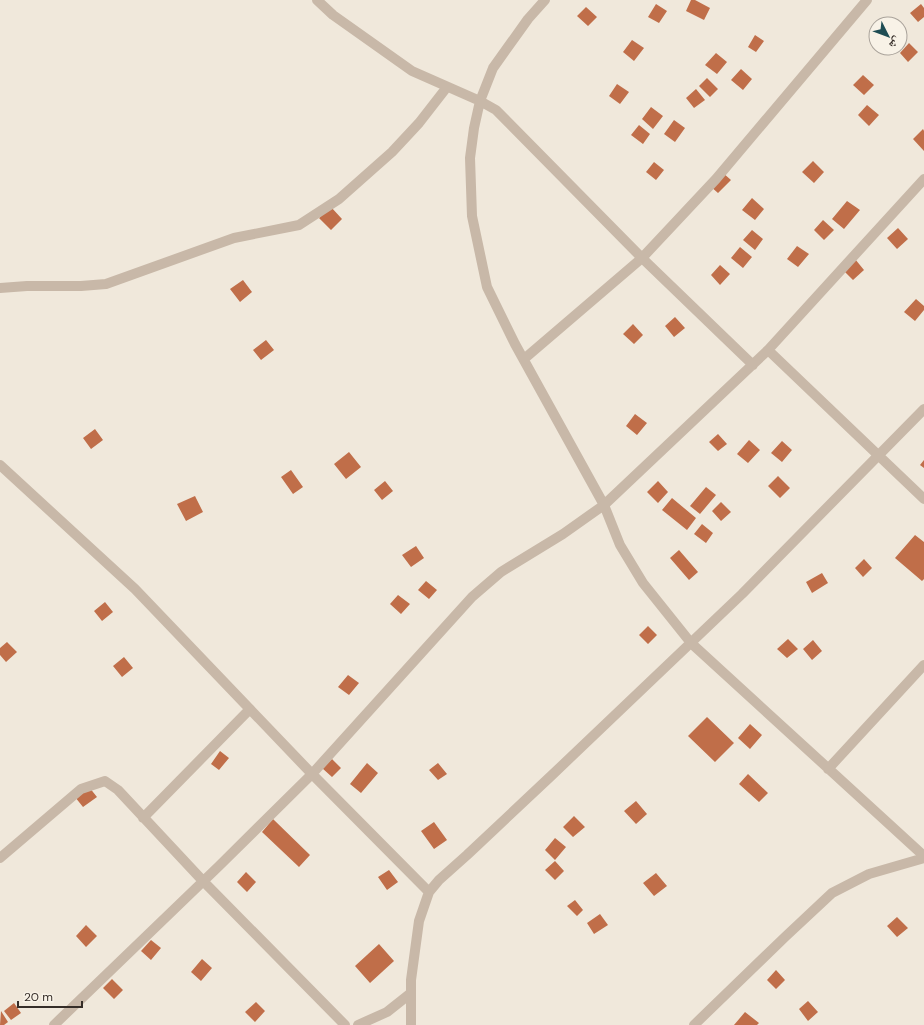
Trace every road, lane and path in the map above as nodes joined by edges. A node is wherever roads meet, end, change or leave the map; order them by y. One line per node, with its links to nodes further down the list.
1 (317, 0): 4 (street)
2 (545, 0): 5 (street)
3 (866, 0): 7 (street)
4 (448, 87): 5 (street); 8 (street)
5 (480, 101): 7 (street); 10 (street)
6 (924, 180): 9 (street)
7 (642, 258): 10 (street); 11 (street)
8 (0, 288)
9 (768, 350): 11 (street); 13 (street)
10 (524, 359): 16 (street)
11 (753, 365): 16 (street)
12 (924, 409): 13 (street)
13 (878, 456): 15 (street); 17 (street)
14 (0, 465): 19 (street)
15 (924, 499)
16 (604, 505): 17 (street); 21 (street)
17 (691, 643): 20 (street); 26 (street)
18 (924, 664): 20 (street)
19 (250, 709): 21 (street); 22 (street)
20 (828, 769): 23 (street)
21 (312, 774): 25 (street); 26 (street)
22 (143, 818): 24 (street); 25 (street)
23 (924, 857): 32 (street)
24 (0, 858)
25 (204, 881): 28 (street); 29 (street)
26 (429, 892): 27 (street)
27 (411, 993): 30 (street); 31 (street)
28 (54, 1025)
29 (345, 1025)
30 (358, 1025)
31 (411, 1025)
32 (694, 1025)

